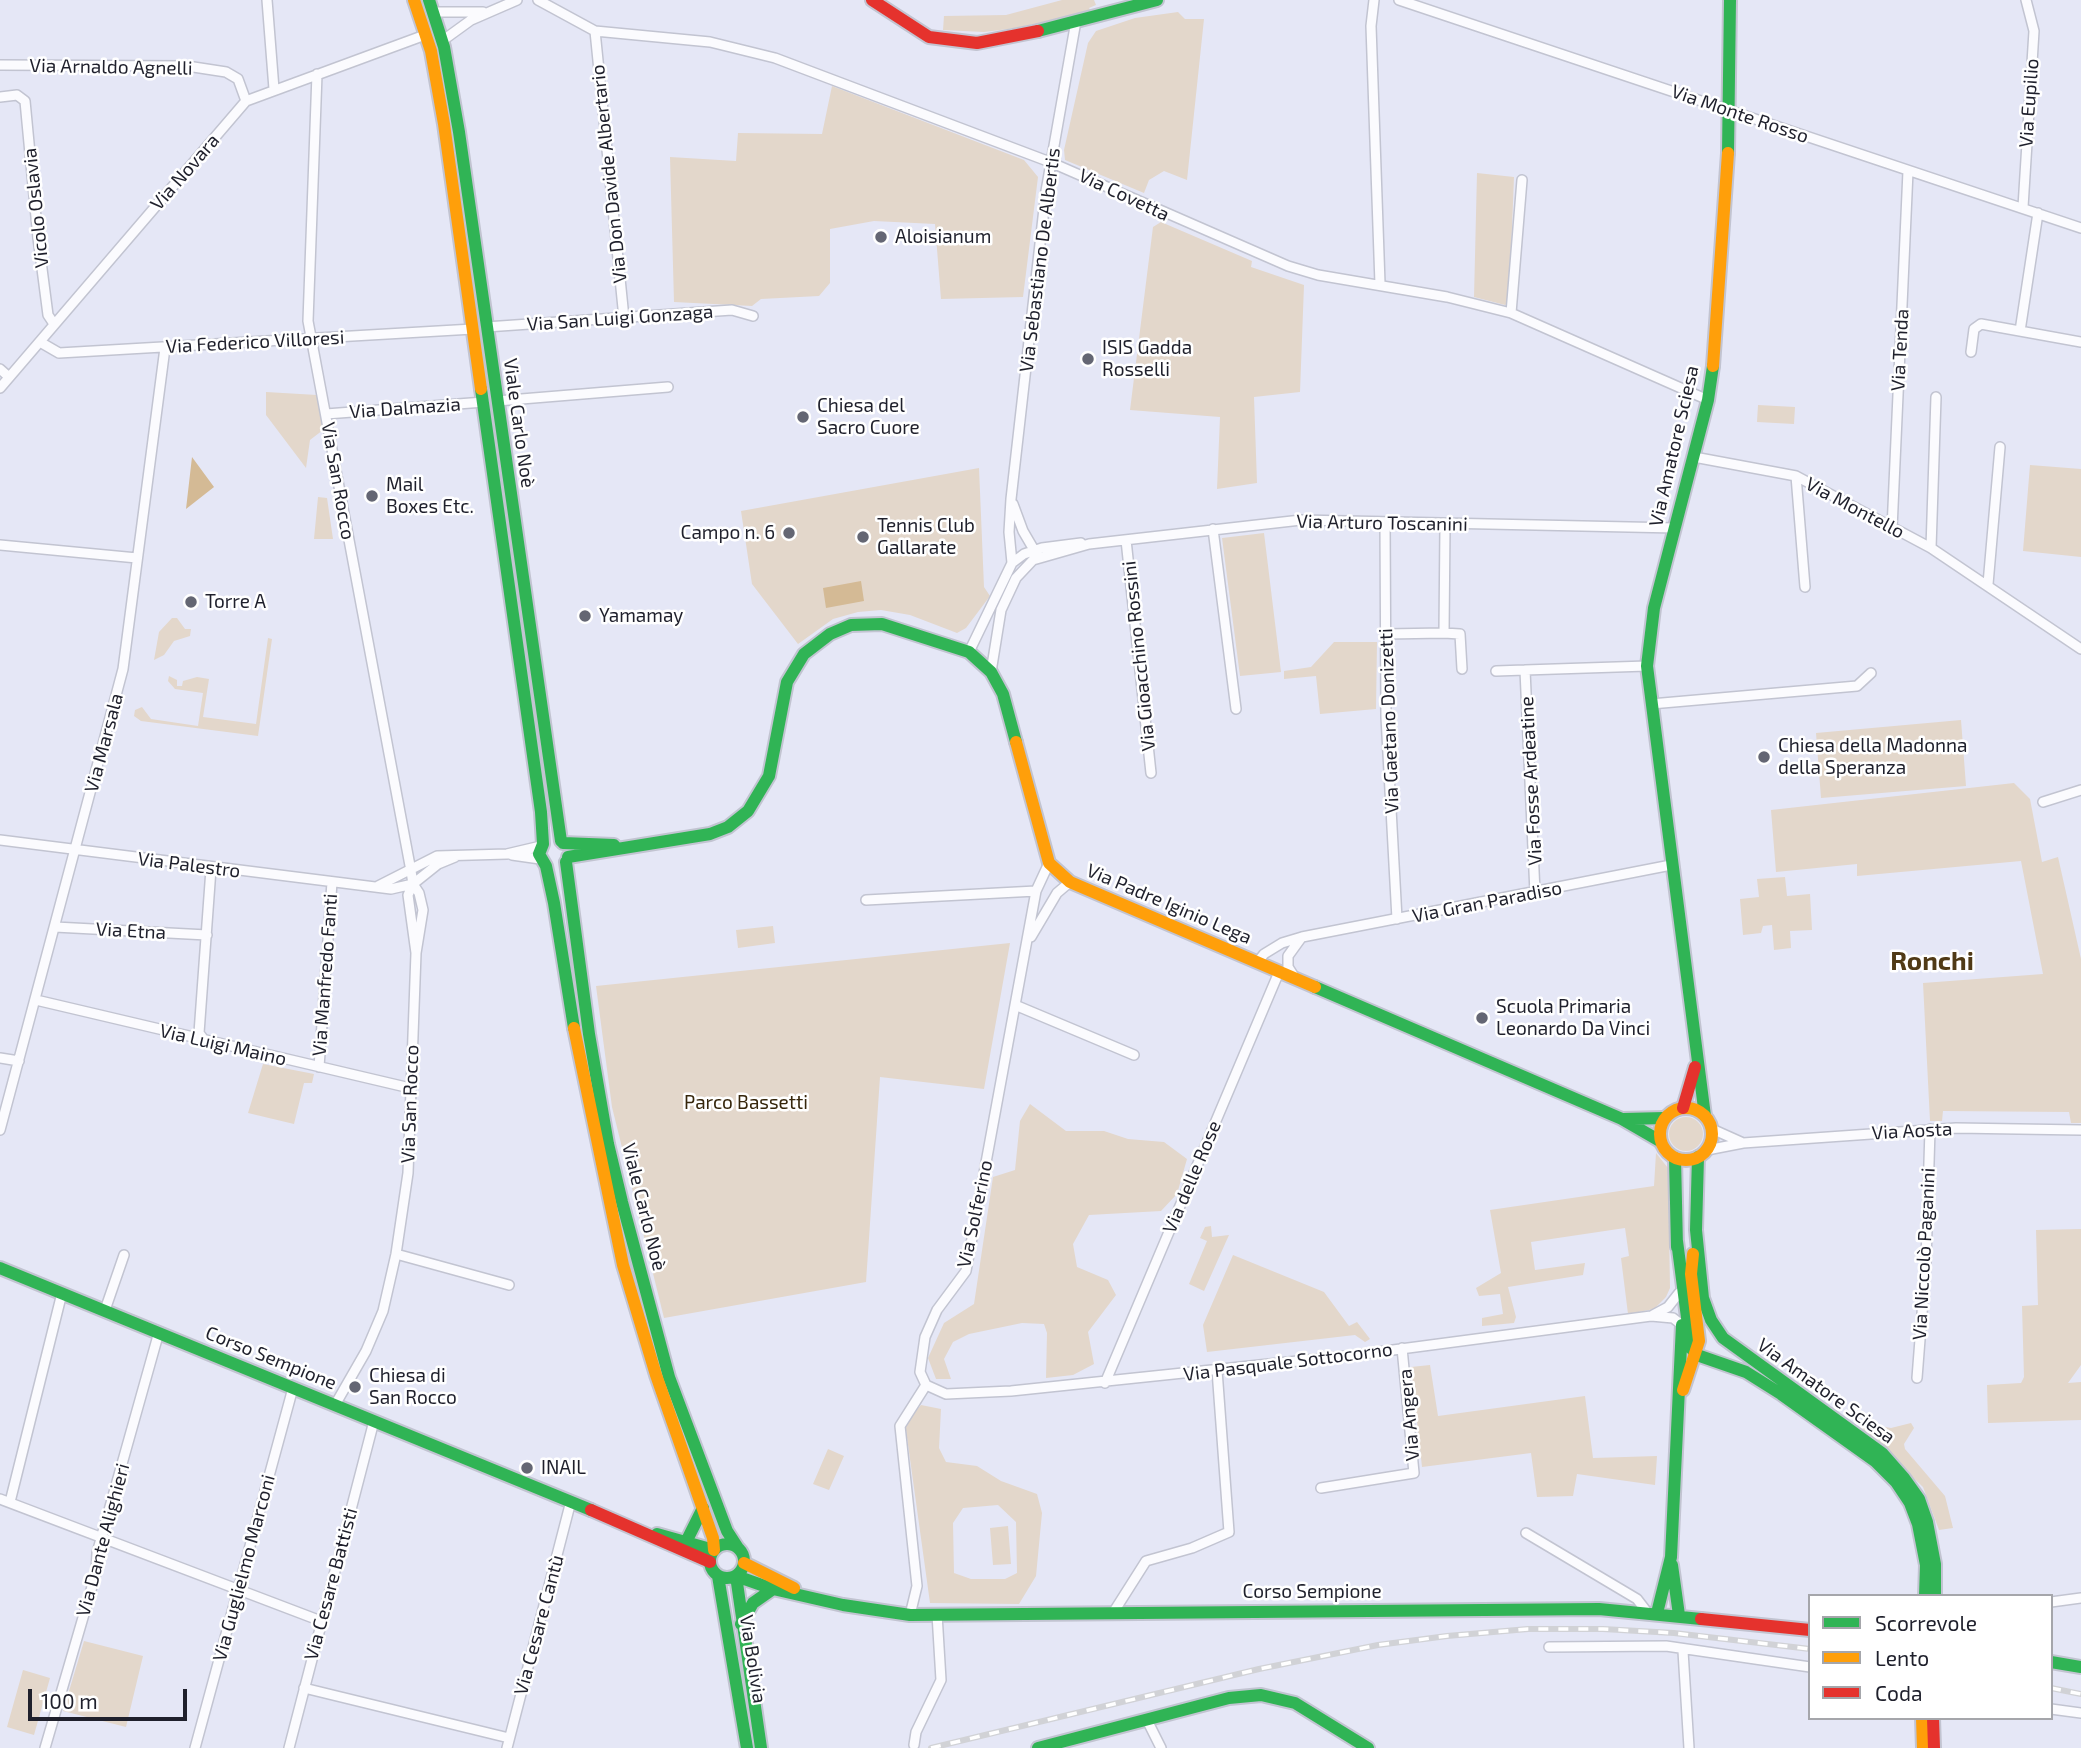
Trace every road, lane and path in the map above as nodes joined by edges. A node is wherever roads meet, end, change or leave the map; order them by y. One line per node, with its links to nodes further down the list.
1 (267, 0): 19 (street)
2 (414, 0): 15 (street, Viale Carlo Noè)
3 (517, 0): 12 (street)
4 (538, 0): 14 (street, Via Covetta)
5 (872, 0): 13 (street)
6 (1157, 0): 13 (street)
7 (1374, 0): 29 (street)
8 (1399, 0): 22 (street, Via Monte Rosso)
9 (1730, 0): 22 (street, Via Amatore Sciesa)
10 (2026, 0): 26 (street, Via Eupilio)
11 (431, 6): 12 (street); 16 (street, Viale Carlo Noè)
12 (492, 11): 16 (street)
13 (1076, 21): 23 (street, Via Sebastiano De Albertis)
14 (595, 31): 23 (street, Via Covetta); 32 (street, Via Don Davide Albertario)
15 (425, 35): 18 (street, Via Novara); 34 (street, Viale Carlo Noè)
16 (442, 41): 34 (street, Viale Carlo Noè)
17 (0, 65): 21 (street, Via Arnaldo Agnelli)
18 (317, 74): 19 (street, Via Novara); 36 (street, Via San Rocco)
19 (274, 89): 21 (street, Via Novara)
20 (0, 97): 33 (street, Vicolo Oslavia)
21 (246, 101): 33 (street, Via Novara)
22 (1731, 110): 24 (street, Via Monte Rosso); 46 (street, Via Amatore Sciesa)
23 (1050, 162): 29 (street, Via Covetta); 52 (street, Via Sebastiano De Albertis)
24 (1908, 171): 26 (street, Via Monte Rosso); 57 (street, Via Tenda)
25 (1522, 180): 30 (street)
26 (2023, 207): 27 (street, Via Monte Rosso)
27 (2038, 213): 28 (street, Via Monte Rosso); 35 (street)
28 (2081, 228)
29 (1380, 284): 30 (street, Via Covetta)
30 (1511, 313): 46 (street, Via Covetta)
31 (752, 316): 32 (street, Via San Luigi Gonzaga)
32 (624, 318): 34 (street, Via San Luigi Gonzaga)
33 (54, 324): 37 (street, Via Novara)
34 (480, 328): 36 (street, Via Federico Villoresi); 47 (street, Viale Carlo Noè)
35 (2020, 331): 38 (street); 40 (street)
36 (311, 339): 39 (street, Via Federico Villoresi); 48 (street, Via San Rocco)
37 (40, 342): 39 (street, Via Federico Villoresi); 42 (street, Via Novara)
38 (2081, 342)
39 (165, 348): 64 (street, Via Marsala)
40 (1971, 352)
41 (0, 369): 42 (street)
42 (9, 377): 44 (street, Via Novara)
43 (668, 387): 47 (street, Via Dalmazia)
44 (0, 388)
45 (1936, 397): 61 (street, Via Montello)
46 (1709, 400): 50 (street, Via Amatore Sciesa)
47 (490, 402): 48 (street, Via Dalmazia); 84 (street, Viale Carlo Noè); 87 (street, Viale Carlo Noè)
48 (326, 414): 93 (street, Via San Rocco)
49 (2000, 447): 66 (street)
50 (1694, 457): 51 (street, Via Montello); 55 (street, Via Amatore Sciesa)
51 (1796, 476): 57 (street, Via Montello); 67 (street)
52 (1012, 499): 60 (street, Via Sebastiano De Albertis); 63 (street, Via Sebastiano De Albertis)
53 (1385, 522): 54 (street, Via Arturo Toscanini); 56 (street, Via Arturo Toscanini); 69 (street, Via Gaetano Donizetti)
54 (1445, 525): 55 (street, Via Arturo Toscanini); 68 (street)
55 (1676, 528): 72 (street, Via Amatore Sciesa)
56 (1213, 529): 58 (street, Via Arturo Toscanini); 79 (street)
57 (1892, 529): 61 (street, Via Montello)
58 (1126, 540): 63 (street, Via Arturo Toscanini); 80 (street, Via Gioacchino Rossini)
59 (0, 545): 64 (street)
60 (1010, 546): 62 (street); 65 (street, Via Sebastiano De Albertis)
61 (1931, 548): 66 (street, Via Montello)
62 (1024, 554): 63 (street); 65 (street)
63 (1035, 557): 76 (street)
64 (137, 558): 86 (street, Via Marsala)
65 (1012, 563): 71 (street)
66 (1988, 584): 70 (street, Via Montello)
67 (1805, 587)
68 (1444, 633): 69 (street); 73 (street)
69 (1386, 634): 101 (street, Via Gaetano Donizetti)
70 (2081, 649)
71 (969, 652): 76 (street); 85 (street)
72 (1647, 666): 74 (street, Via Fosse Ardeatine); 78 (street, Via Amatore Sciesa)
73 (1462, 669)
74 (1525, 670): 75 (street, Via Fosse Ardeatine); 99 (street, Via Fosse Ardeatine)
75 (1496, 671)
76 (991, 672): 90 (street)
77 (1871, 673): 78 (street)
78 (1651, 704): 91 (street, Via Amatore Sciesa)
79 (1236, 709)
80 (1151, 773)
81 (2081, 790): 82 (street)
82 (2043, 802)
83 (0, 840): 86 (street, Via Palestro)
84 (562, 842): 85 (street); 87 (street); 89 (street, Viale Carlo Noè)
85 (625, 846): 89 (street)
86 (75, 850): 92 (street, Via Palestro); 102 (street, Via Marsala)
87 (543, 854): 88 (street, Via Palestro); 89 (street); 158 (street, Viale Carlo Noè)
88 (455, 857): 93 (street, Via Palestro); 96 (street, Via Palestro)
89 (567, 860): 163 (street, Viale Carlo Noè)
90 (1049, 863): 95 (street, Via Padre Iginio Lega); 98 (street, Via Solferino)
91 (1671, 866): 99 (street, Via Gran Paradiso); 115 (street, Via Amatore Sciesa)
92 (211, 869): 94 (street, Via Palestro); 103 (street)
93 (411, 871): 96 (street, Via San Rocco); 97 (street, Via Palestro)
94 (332, 882): 97 (street, Via Palestro); 116 (street, Via Manfredo Fanti)
95 (1070, 882): 105 (street, Via Solferino); 106 (street, Via Padre Iginio Lega)
96 (413, 884): 97 (street, Via Palestro); 117 (street, Via San Rocco)
97 (378, 886)
98 (1036, 891): 100 (street); 105 (street, Via Solferino)
99 (1535, 893): 101 (street, Via Gran Paradiso)
100 (866, 900)
101 (1397, 919): 104 (street, Via Gran Paradiso)
102 (55, 927): 103 (street, Via Etna); 109 (street, Via Marsala)
103 (207, 935): 111 (street)
104 (1302, 937): 106 (street, Via Gran Paradiso); 108 (street)
105 (1026, 948): 110 (street, Via Solferino)
106 (1257, 963): 107 (street, Via Padre Iginio Lega)
107 (1279, 972): 108 (street, Via Padre Iginio Lega); 149 (street, Via delle Rose)
108 (1296, 979): 121 (street, Via Padre Iginio Lega)
109 (36, 1000): 111 (street, Via Luigi Maino); 114 (street, Via Marsala)
110 (1015, 1005): 112 (street); 150 (street, Via Solferino)
111 (205, 1041): 116 (street, Via Luigi Maino)
112 (1134, 1055)
113 (0, 1058): 114 (street)
114 (19, 1061): 124 (street, Via Marsala)
115 (1696, 1063): 118 (street, Via Amatore Sciesa); 119 (street, Via Amatore Sciesa)
116 (319, 1068): 117 (street, Via Luigi Maino)
117 (410, 1088): 132 (street, Via San Rocco)
118 (1683, 1108): 119 (street); 120 (street)
119 (1705, 1116): 122 (street)
120 (1664, 1118): 121 (street, Via Padre Iginio Lega); 126 (street)
121 (1622, 1119): 126 (street, Via Padre Iginio Lega)
122 (1712, 1129): 127 (street, Via Aosta); 128 (street)
123 (1930, 1129): 125 (street, Via Aosta); 127 (street, Via Aosta); 148 (street, Via Niccolò Paganini)
124 (0, 1130)
125 (2081, 1130)
126 (1660, 1141): 129 (street)
127 (1743, 1143): 128 (street, Via Aosta)
128 (1703, 1154): 129 (street); 130 (street, Via Amatore Sciesa)
129 (1675, 1158): 131 (street, Via Amatore Sciesa)
130 (1696, 1230): 142 (street, Via Amatore Sciesa); 144 (street, Via Amatore Sciesa)
131 (1677, 1241): 137 (street, Via Amatore Sciesa); 144 (street, Via Amatore Sciesa)
132 (396, 1254): 135 (street); 153 (street, Via San Rocco)
133 (124, 1255): 138 (street)
134 (0, 1268): 136 (street, Corso Sempione)
135 (509, 1285)
136 (62, 1293): 138 (street, Corso Sempione); 156 (street)
137 (1679, 1293): 139 (street); 140 (street, Via Amatore Sciesa)
138 (105, 1310): 141 (street, Corso Sempione)
139 (1651, 1316): 140 (street, Via Pasquale Sottocorno); 143 (street, Via Pasquale Sottocorno)
140 (1682, 1325): 152 (street, Via Amatore Sciesa)
141 (159, 1332): 151 (street, Corso Sempione); 161 (street, Via Dante Alighieri)
142 (1723, 1338): 145 (street); 167 (street, Via Amatore Sciesa)
143 (1402, 1348): 146 (street, Via Pasquale Sottocorno); 155 (street, Via Angera)
144 (1697, 1355): 145 (street, Via Amatore Sciesa); 147 (street, Via Amatore Sciesa)
145 (1716, 1361): 147 (street); 167 (street, Via Amatore Sciesa)
146 (1217, 1370): 149 (street, Via Pasquale Sottocorno); 177 (street)
147 (1690, 1374): 152 (street, Via Amatore Sciesa)
148 (1917, 1378)
149 (1105, 1382): 150 (street, Via Pasquale Sottocorno)
150 (926, 1385): 180 (street)
151 (293, 1388): 153 (street, Corso Sempione); 171 (street, Via Guglielmo Marconi)
152 (1681, 1393): 165 (street, Via Amatore Sciesa)
153 (335, 1405): 154 (street, Corso Sempione)
154 (374, 1421): 157 (street, Corso Sempione); 182 (street, Via Cesare Battisti)
155 (1321, 1488)
156 (5, 1500): 161 (street)
157 (571, 1501): 159 (street, Corso Sempione); 196 (street, Via Cesare Cantù)
158 (703, 1508): 162 (street); 164 (street, Viale Carlo Noè)
159 (644, 1532): 162 (street, Corso Sempione); 164 (street, Corso Sempione)
160 (1526, 1533): 178 (street)
161 (103, 1539): 171 (street); 198 (street, Via Dante Alighieri)
162 (687, 1541): 164 (street, Corso Sempione)
163 (738, 1548): 164 (street); 166 (street)
164 (712, 1556): 168 (street)
165 (1671, 1557): 178 (street, Via Amatore Sciesa); 181 (street, Via Amatore Sciesa)
166 (744, 1563): 169 (street); 174 (street, Corso Sempione)
167 (1930, 1564): 172 (street, Via Amatore Sciesa); 173 (street, Via Amatore Sciesa)
168 (718, 1576): 169 (street); 201 (street, Via Bolivia)
169 (736, 1576): 170 (street, Corso Sempione); 183 (street, Via Bolivia)
170 (773, 1589): 174 (street, Corso Sempione); 183 (street, Via Bolivia)
171 (237, 1591): 182 (street); 199 (street, Via Guglielmo Marconi)
172 (1925, 1594)
173 (1935, 1594)
174 (814, 1598): 180 (street, Corso Sempione)
175 (2081, 1598): 176 (street)
176 (2053, 1602)
177 (1113, 1613): 178 (street, Corso Sempione); 179 (street, Corso Sempione)
178 (1652, 1613): 181 (street, Corso Sempione)
179 (937, 1614): 180 (street, Corso Sempione); 197 (street)
180 (910, 1615)
181 (1679, 1615): 184 (street, Corso Sempione)
182 (321, 1621): 190 (street, Via Cesare Battisti)
183 (741, 1624): 202 (street, Via Bolivia)
184 (1808, 1630)
185 (1549, 1647): 186 (street)
186 (1683, 1651): 188 (street); 206 (street)
187 (2053, 1662): 189 (street)
188 (1808, 1667)
189 (2081, 1667)
190 (304, 1688): 196 (street); 200 (street, Via Cesare Battisti)
191 (2053, 1709): 192 (street)
192 (2081, 1713)
193 (1147, 1720): 203 (street); 204 (street); 205 (street)
194 (1922, 1720): 207 (street)
195 (1933, 1720): 208 (street)
196 (508, 1743)
197 (914, 1745)
198 (45, 1748)
199 (195, 1748)
200 (289, 1748)
201 (747, 1748)
202 (761, 1748)
203 (1038, 1748)
204 (1161, 1748)
205 (1368, 1748)
206 (1689, 1748)
207 (1923, 1748)
208 (1934, 1748)

